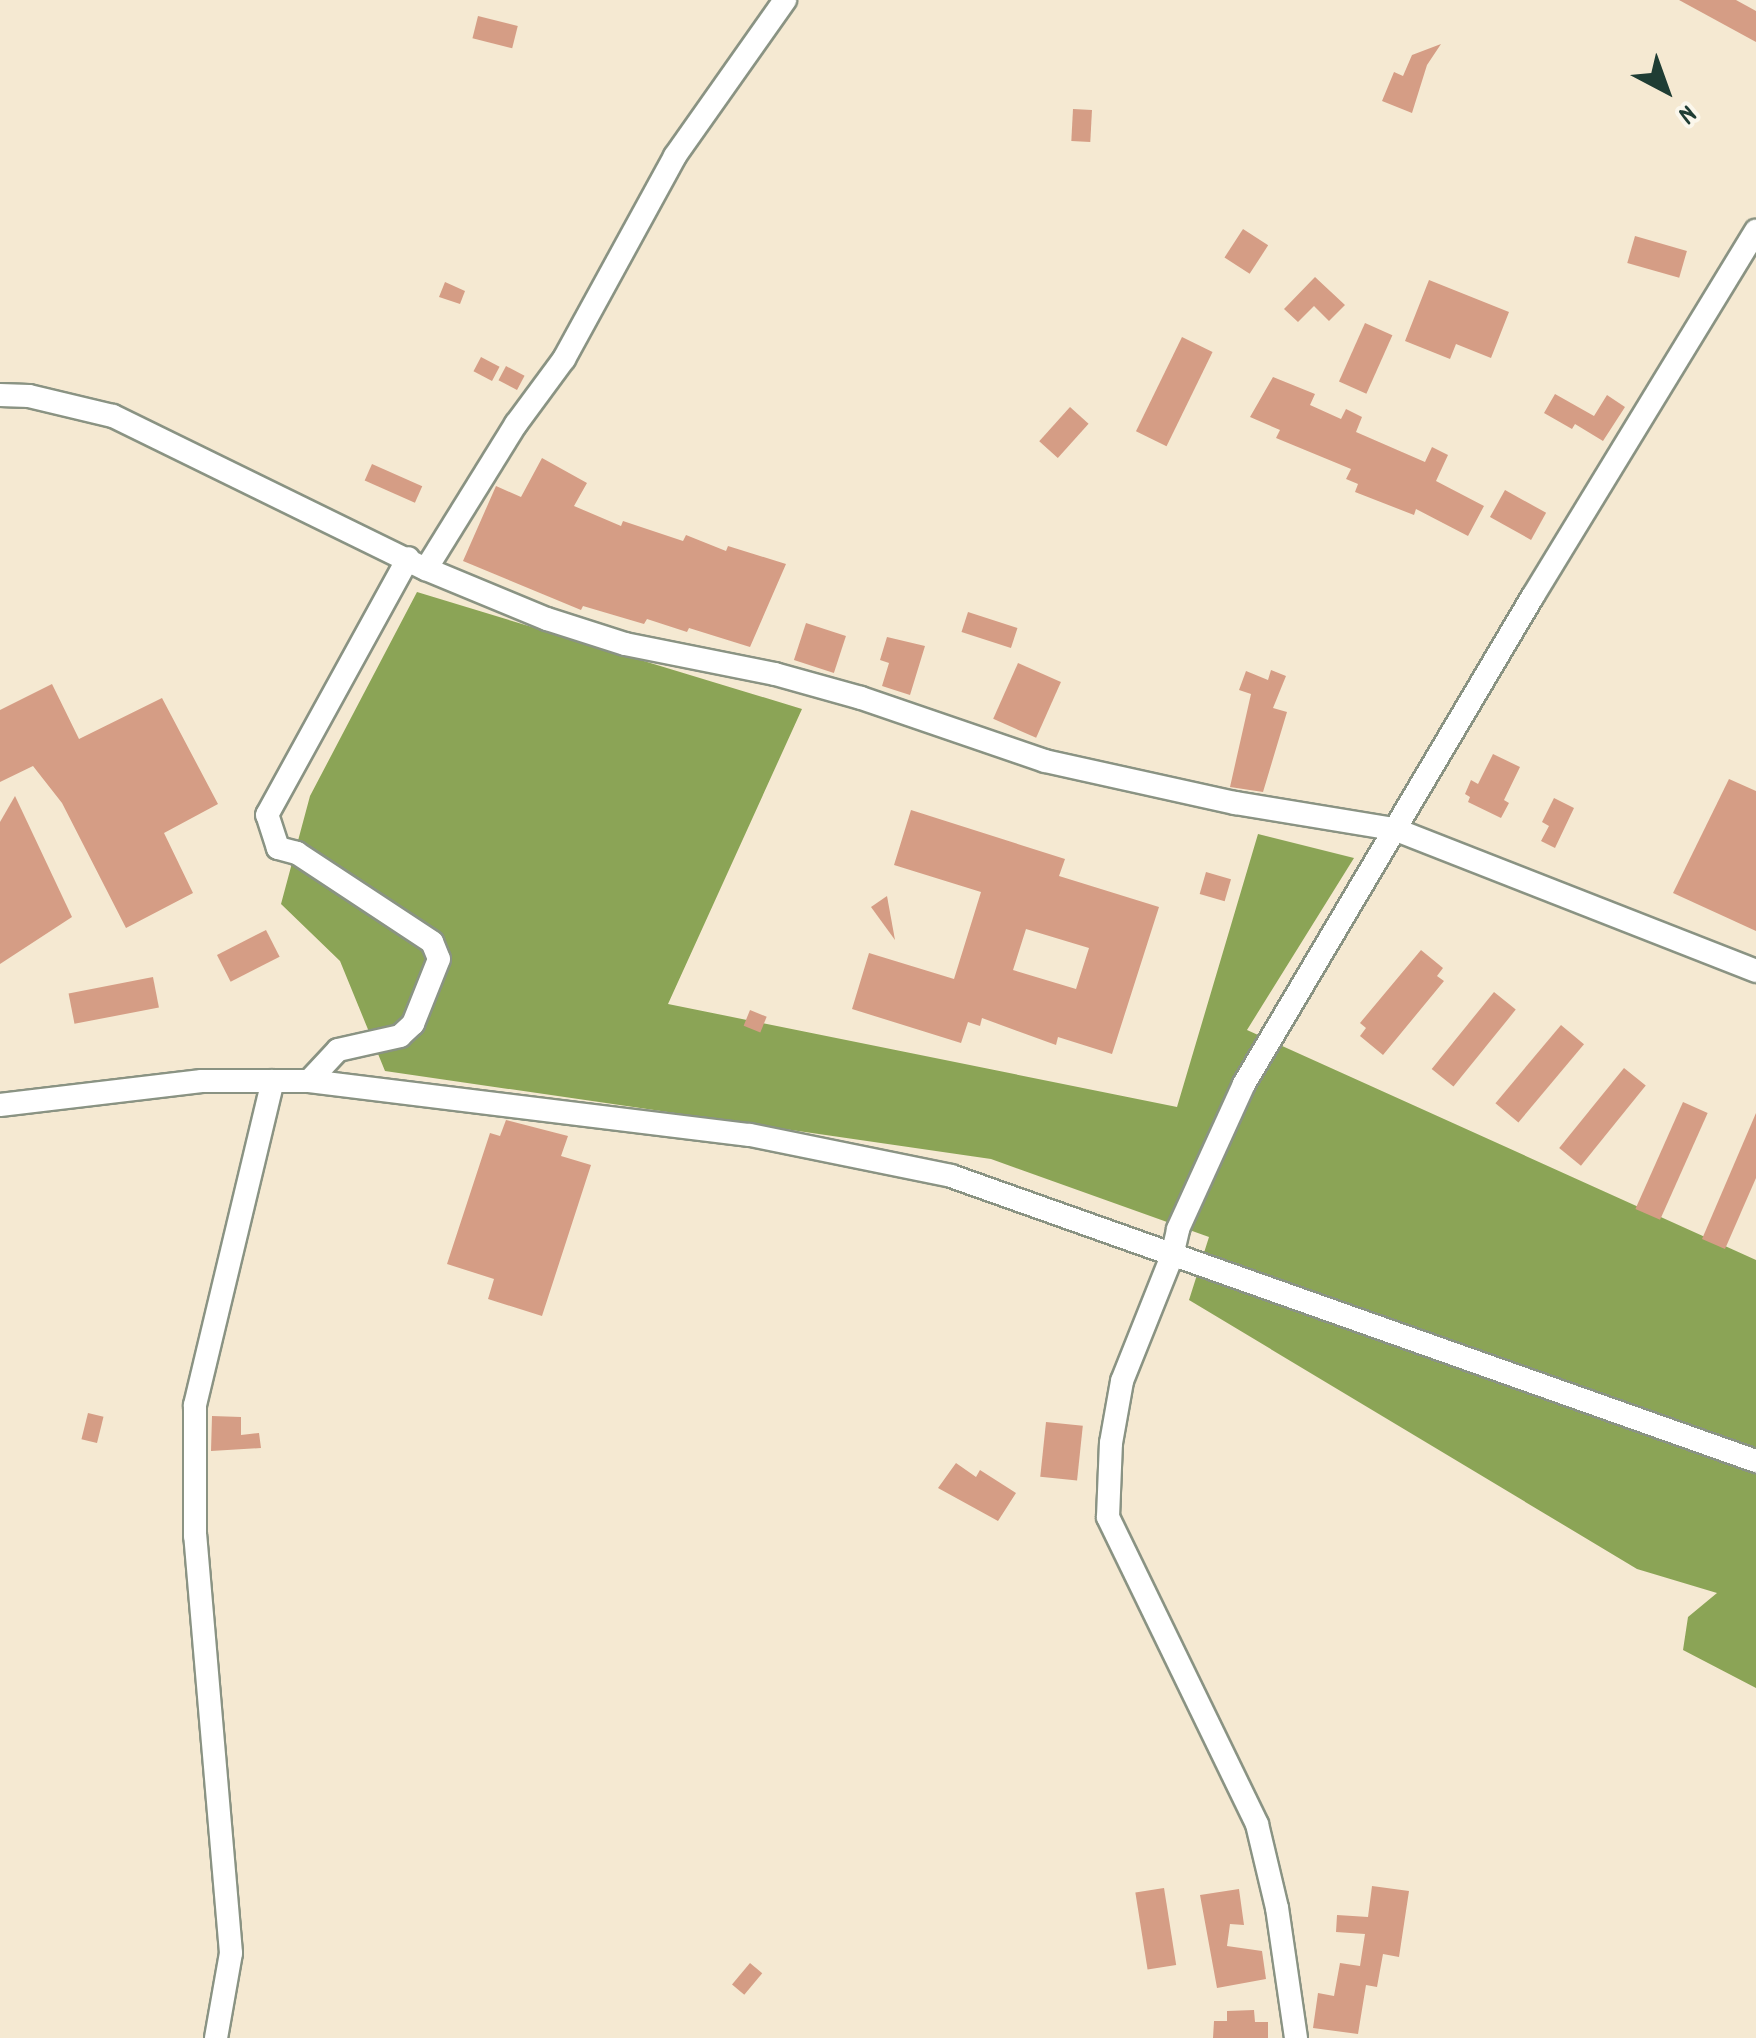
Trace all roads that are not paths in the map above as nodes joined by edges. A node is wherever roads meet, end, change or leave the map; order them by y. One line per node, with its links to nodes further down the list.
1 (785, 0): 4 (street)
2 (1756, 231): 5 (street)
3 (0, 395): 4 (street)
4 (417, 563): 5 (street); 8 (street)
5 (1394, 829): 6 (street); 10 (street)
6 (1756, 971)
7 (273, 1081): 8 (street); 9 (street); 12 (street)
8 (309, 1081): 10 (street)
9 (0, 1105)
10 (1172, 1256): 11 (street); 13 (street)
11 (1756, 1461)
12 (216, 2038)
13 (1296, 2038)

